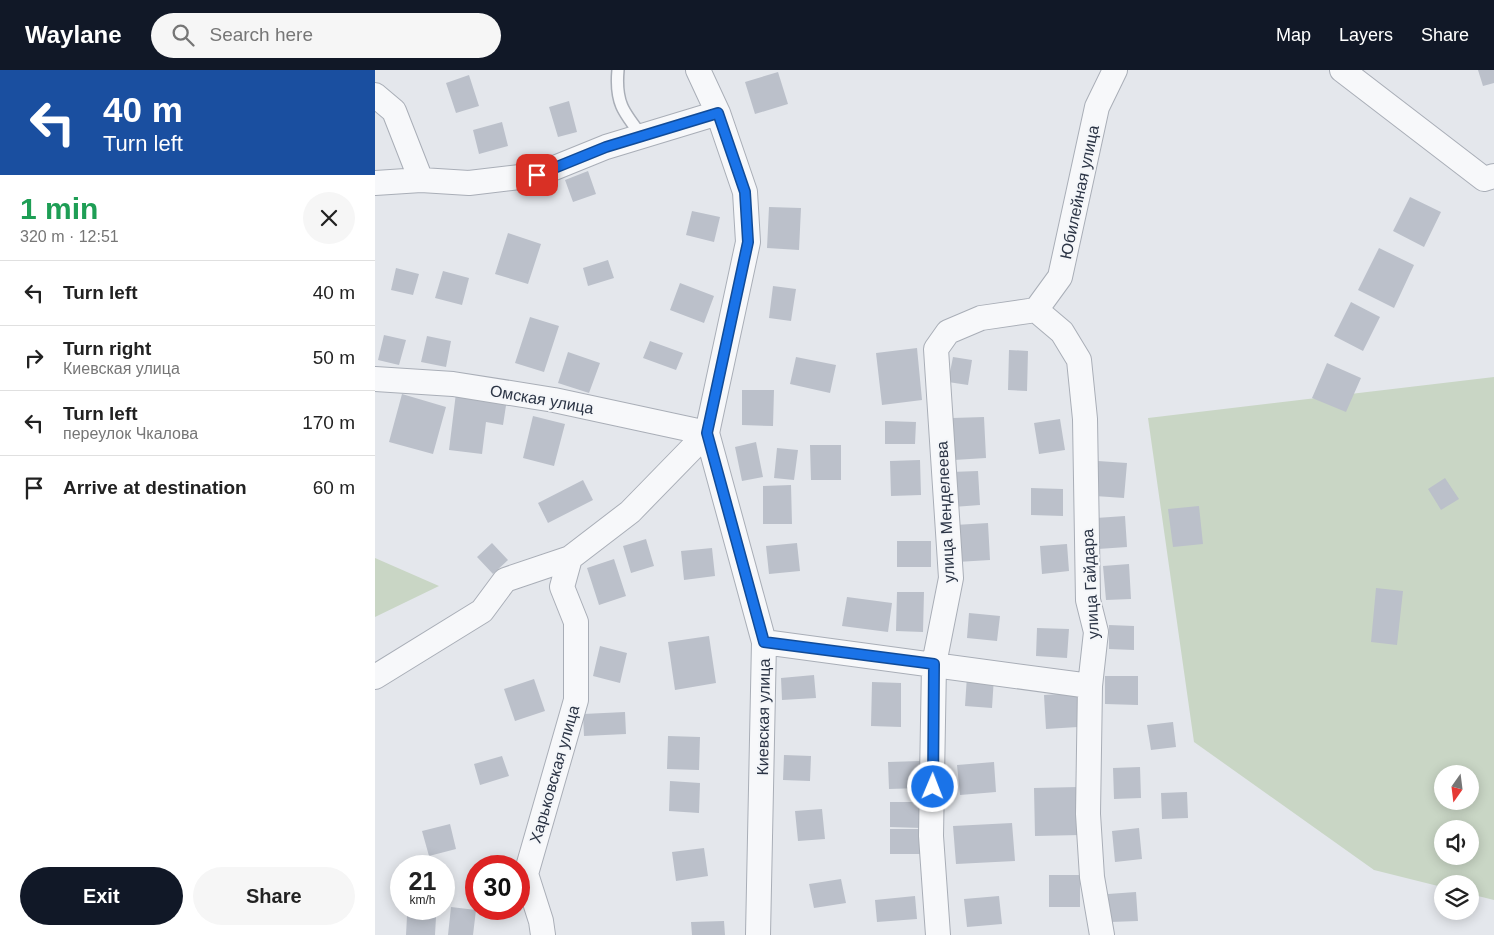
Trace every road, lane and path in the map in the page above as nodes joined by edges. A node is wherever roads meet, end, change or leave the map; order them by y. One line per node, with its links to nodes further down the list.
1 (618, 70): 7 (lane)
2 (699, 70): 6 (street, Киевская улица)
3 (1115, 70): 11 (street, Юбилейная улица)
4 (1342, 70): 8 (street)
5 (375, 95): 9 (street)
6 (718, 113): 7 (street); 13 (street, Киевская улица)
7 (642, 136): 9 (street)
8 (1494, 176)
9 (421, 180): 10 (street)
10 (375, 183)
11 (1036, 310): 16 (street, улица Менделеева); 18 (street, улица Гайдара)
12 (375, 379): 13 (street, Омская улица)
13 (707, 433): 14 (street); 15 (street, Киевская улица)
14 (570, 558): 17 (street); 19 (street, Харьковская улица)
15 (764, 642): 16 (street); 20 (street, Киевская улица)
16 (934, 664): 18 (street); 21 (street, улица Менделеева)
17 (375, 677)
18 (1090, 686): 22 (street, улица Гайдара)
19 (543, 935)
20 (758, 935)
21 (939, 935)
22 (1102, 935)

